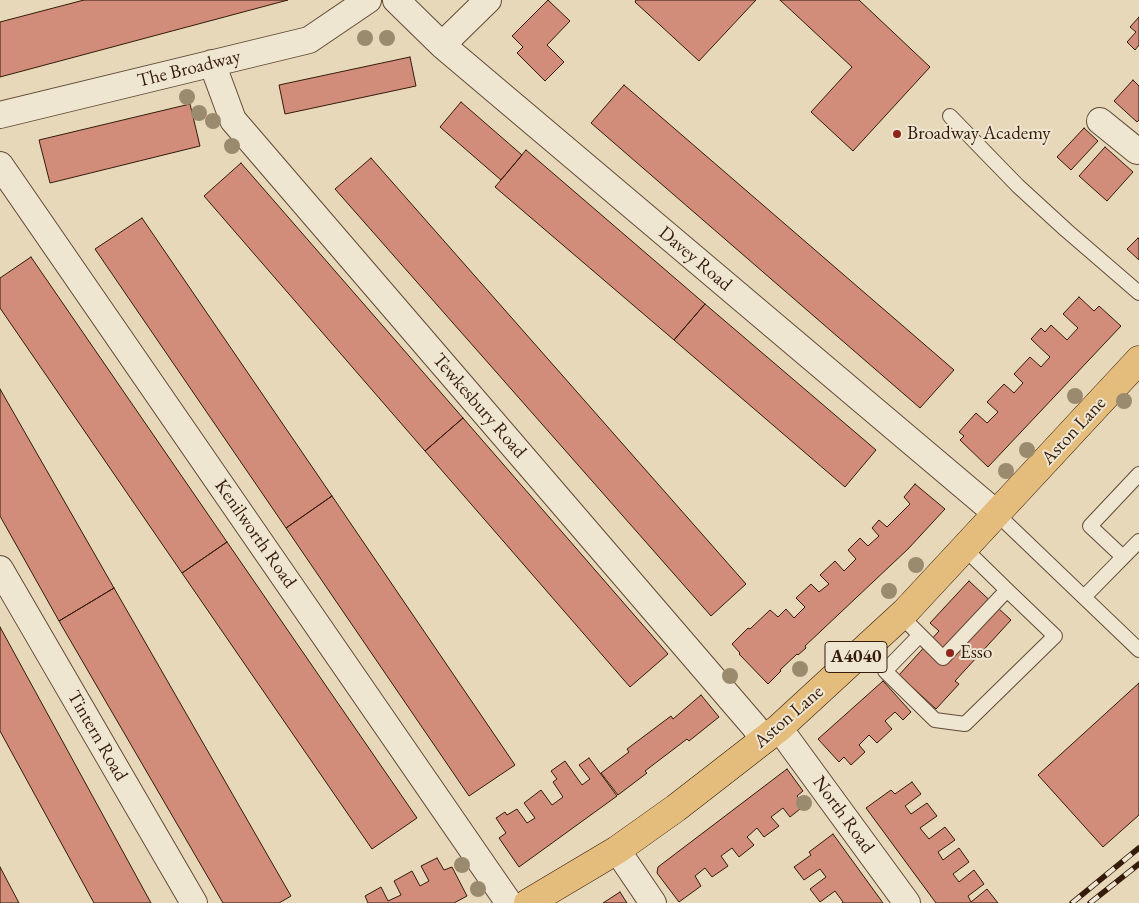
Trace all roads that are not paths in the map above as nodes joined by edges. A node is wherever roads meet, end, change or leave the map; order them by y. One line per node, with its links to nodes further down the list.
1 (368, 0): 5 (street, The Broadway)
2 (396, 0): 4 (street, Davey Road)
3 (488, 0): 4 (street)
4 (442, 45): 14 (street, Davey Road)
5 (212, 63): 6 (street, The Broadway); 24 (street, Tewkesbury Road)
6 (0, 115)
7 (950, 116): 11 (lane)
8 (1100, 121): 9 (street)
9 (1139, 149)
10 (0, 165): 27 (street, Kenilworth Road)
11 (1139, 293)
12 (1139, 360): 14 (main road, Aston Lane / A4040)
13 (1139, 474): 17 (lane)
14 (997, 514): 16 (main road, Aston Lane / A4040); 20 (lane)
15 (1139, 541): 17 (lane)
16 (965, 549): 19 (lane); 21 (main road, Aston Lane / A4040)
17 (1123, 557): 20 (lane)
18 (0, 569): 26 (street, Tintern Road)
19 (1008, 590): 22 (lane); 22 (lane)
20 (1084, 597): 23 (lane)
21 (901, 616): 22 (lane); 24 (main road, Aston Lane / A4040)
22 (920, 635)
23 (1139, 650)
24 (771, 734): 25 (main road, Aston Lane / A4040); 30 (street, North Road)
25 (617, 850): 28 (main road, Aston Lane / A4040); 29 (street)
26 (194, 903)
27 (509, 903)
28 (528, 903)
29 (653, 903)
30 (907, 903)

